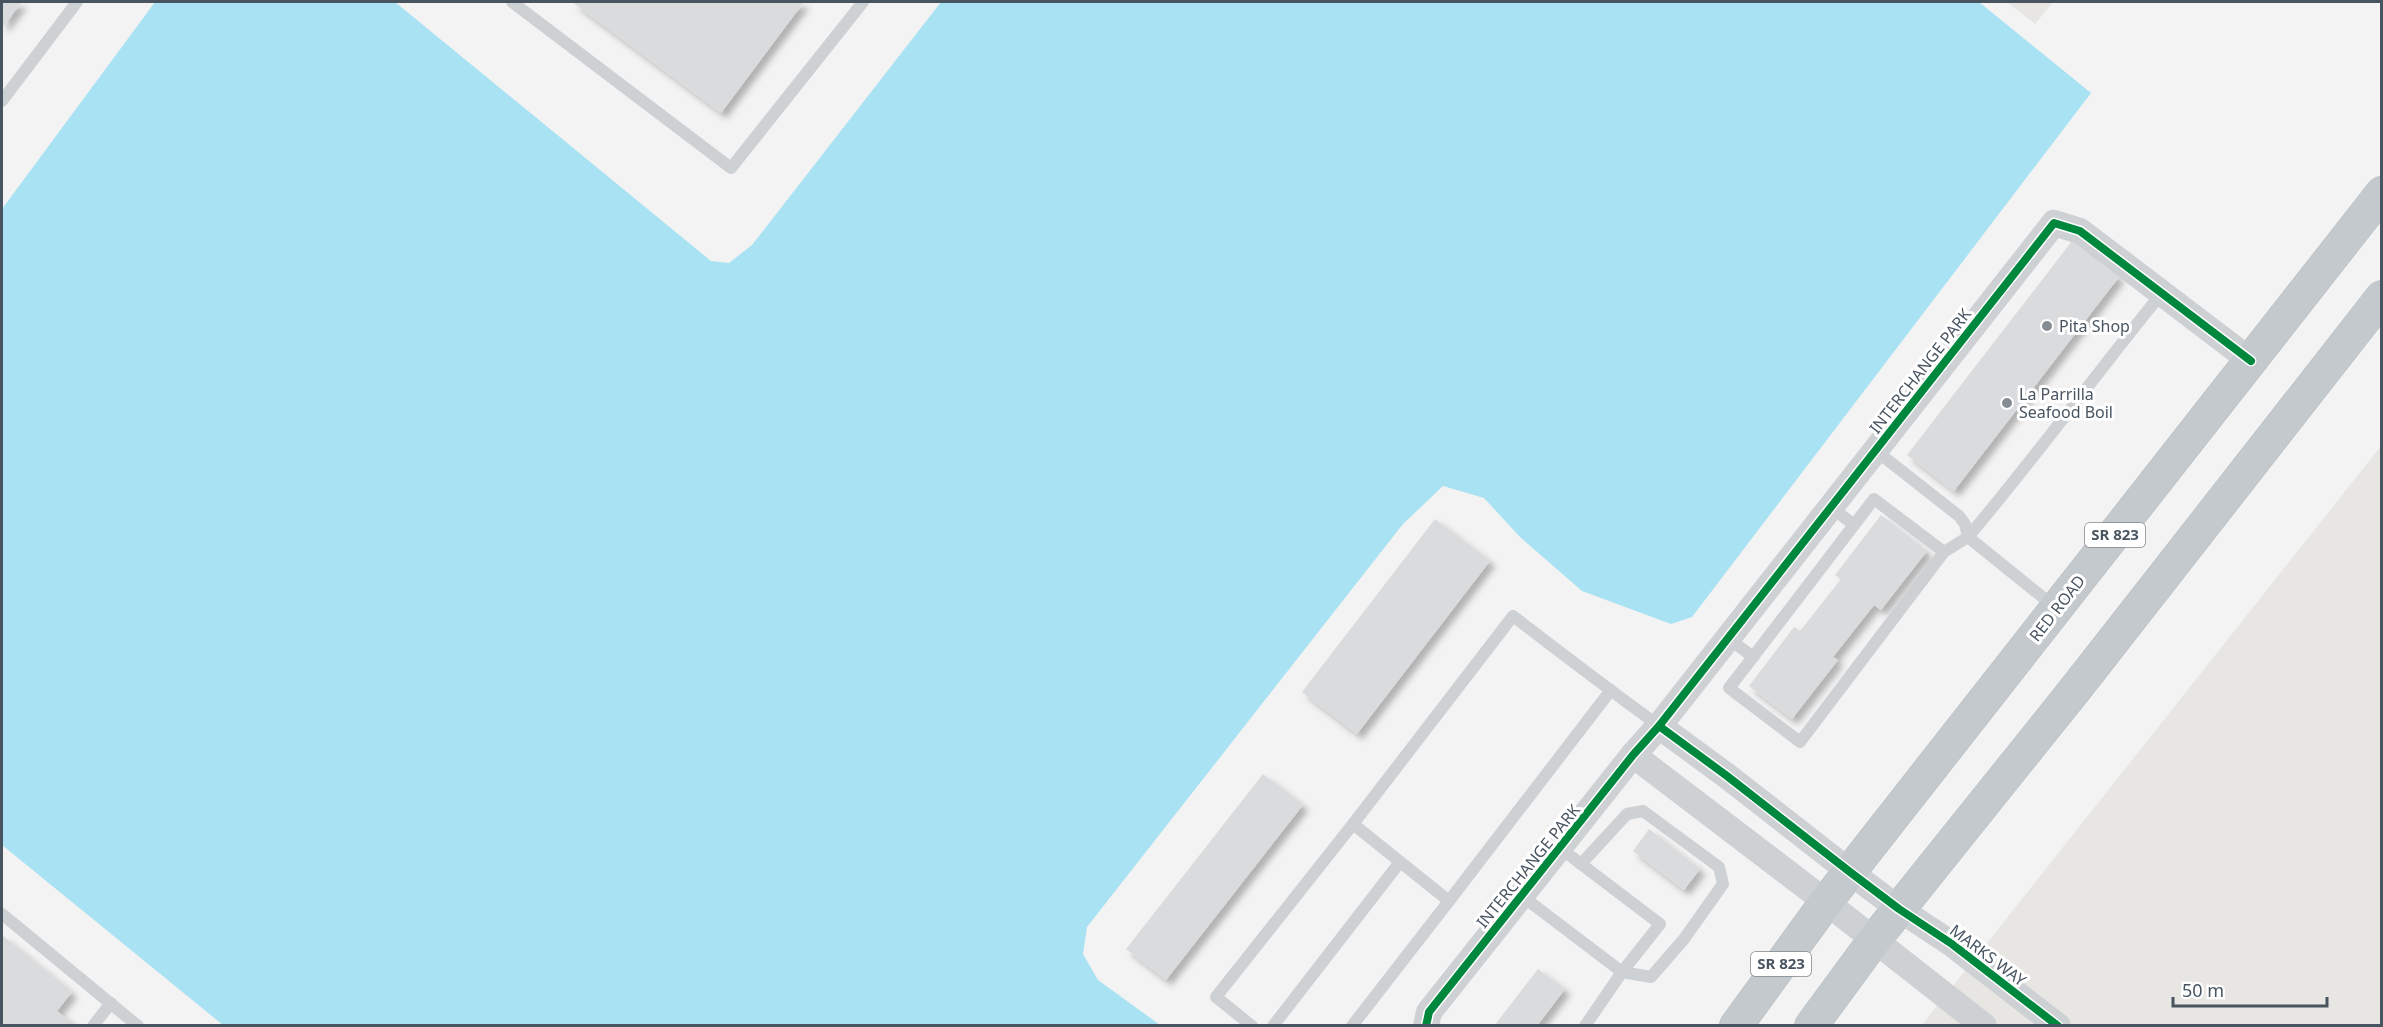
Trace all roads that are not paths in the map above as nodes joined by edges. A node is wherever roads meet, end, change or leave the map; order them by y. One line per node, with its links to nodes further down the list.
1 (77, 2): 4 (lane)
2 (512, 2): 3 (lane)
3 (863, 2)
4 (2, 101)
5 (2382, 193): 8 (highway, RED ROAD / SR 823)
6 (2161, 294): 8 (street, INTERCHANGE PARK); 9 (street, INTERCHANGE PARK); 12 (lane)
7 (2382, 297): 28 (highway)
8 (2251, 361): 14 (highway, RED ROAD / SR 823)
9 (1875, 450): 10 (street, INTERCHANGE PARK); 12 (lane)
10 (1831, 507): 11 (lane); 15 (street, INTERCHANGE PARK)
11 (1854, 525): 13 (lane); 16 (lane)
12 (1968, 537): 13 (lane); 14 (lane)
13 (1944, 552): 16 (lane)
14 (2057, 609): 24 (highway, RED ROAD / SR 823)
15 (1728, 638): 16 (lane); 18 (street, INTERCHANGE PARK)
16 (1753, 657)
17 (1611, 690): 18 (lane); 20 (lane); 26 (lane)
18 (1659, 726): 19 (street, INTERCHANGE PARK); 24 (street)
19 (1633, 755): 21 (street, INTERCHANGE PARK); 27 (street)
20 (1353, 824): 22 (lane); 35 (lane)
21 (1560, 848): 23 (lane); 25 (street, INTERCHANGE PARK)
22 (1400, 862): 26 (lane); 36 (lane)
23 (1581, 864): 31 (lane); 31 (lane)
24 (1850, 872): 27 (highway, RED ROAD / SR 823); 28 (street)
25 (1522, 896): 31 (lane); 38 (street, INTERCHANGE PARK)
26 (1449, 901): 37 (lane)
27 (1826, 902): 30 (street); 40 (highway, RED ROAD / SR 823)
28 (1899, 909): 30 (highway); 43 (street, MARKS WAY)
29 (2, 914): 32 (lane)
30 (1875, 939): 41 (highway); 42 (street)
31 (1622, 972): 39 (lane)
32 (111, 1003): 33 (lane); 34 (lane)
33 (93, 1026)
34 (138, 1026)
35 (1252, 1026)
36 (1273, 1026)
37 (1352, 1026)
38 (1426, 1026)
39 (1585, 1026)
40 (1736, 1026)
41 (1811, 1026)
42 (1984, 1026)
43 (2058, 1026)

